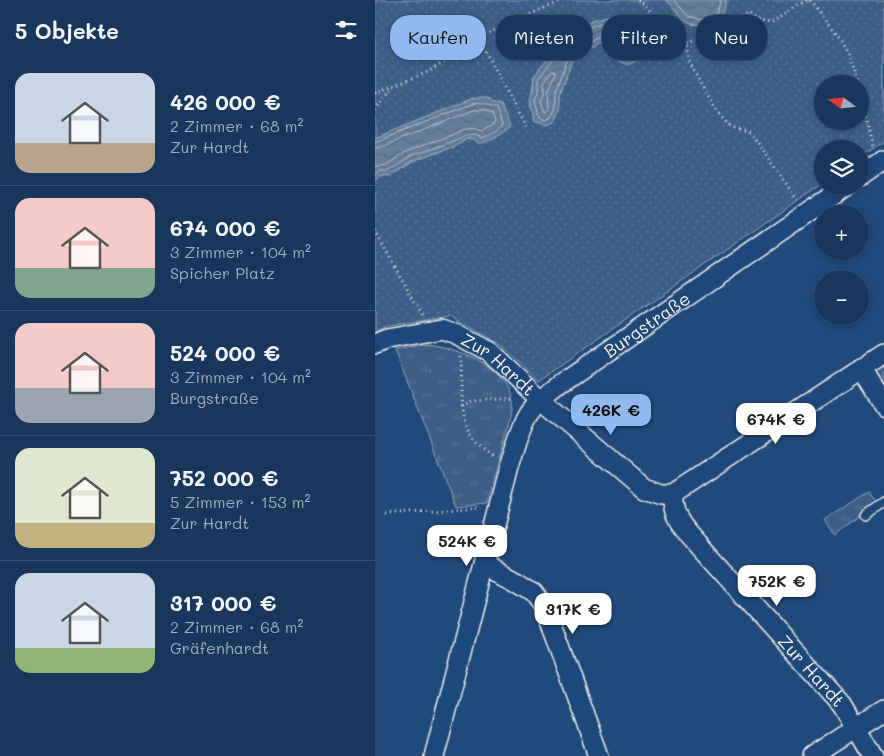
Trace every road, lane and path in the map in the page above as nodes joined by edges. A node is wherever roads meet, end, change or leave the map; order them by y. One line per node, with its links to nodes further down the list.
1 (565, 0): 4 (path)
2 (638, 0): 5 (path)
3 (808, 0): 5 (path); 8 (path)
4 (486, 35)
5 (687, 43): 17 (path)
6 (486, 51): 12 (path)
7 (448, 60): 9 (path)
8 (855, 75)
9 (393, 86): 10 (path); 11 (path)
10 (375, 93)
11 (375, 110)
12 (527, 130)
13 (869, 130): 14 (path)
14 (880, 163): 15 (street)
15 (869, 171)
16 (835, 195): 17 (street, Burgstraße)
17 (807, 215): 24 (street, Burgstraße)
18 (375, 232): 19 (path)
19 (431, 330): 20 (street, Zur Hardt); 21 (street, Zur Hardt)
20 (456, 334): 24 (street, Zur Hardt); 26 (path)
21 (375, 344)
22 (884, 354): 23 (street)
23 (861, 368): 25 (street); 28 (street)
24 (539, 398): 26 (path); 27 (street, Burgstraße); 28 (street, Zur Hardt)
25 (884, 405)
26 (461, 406): 27 (path)
27 (511, 464): 30 (street, Burgstraße)
28 (673, 494): 35 (street, Zur Hardt)
29 (884, 502): 32 (lane)
30 (499, 506): 31 (path); 33 (street, Burgstraße)
31 (387, 515)
32 (866, 515)
33 (485, 564): 36 (street, Burgstraße); 37 (street)
34 (884, 710): 35 (street)
35 (855, 727): 38 (street); 39 (street, Zur Hardt)
36 (434, 756)
37 (599, 756)
38 (811, 756)
39 (873, 756)

